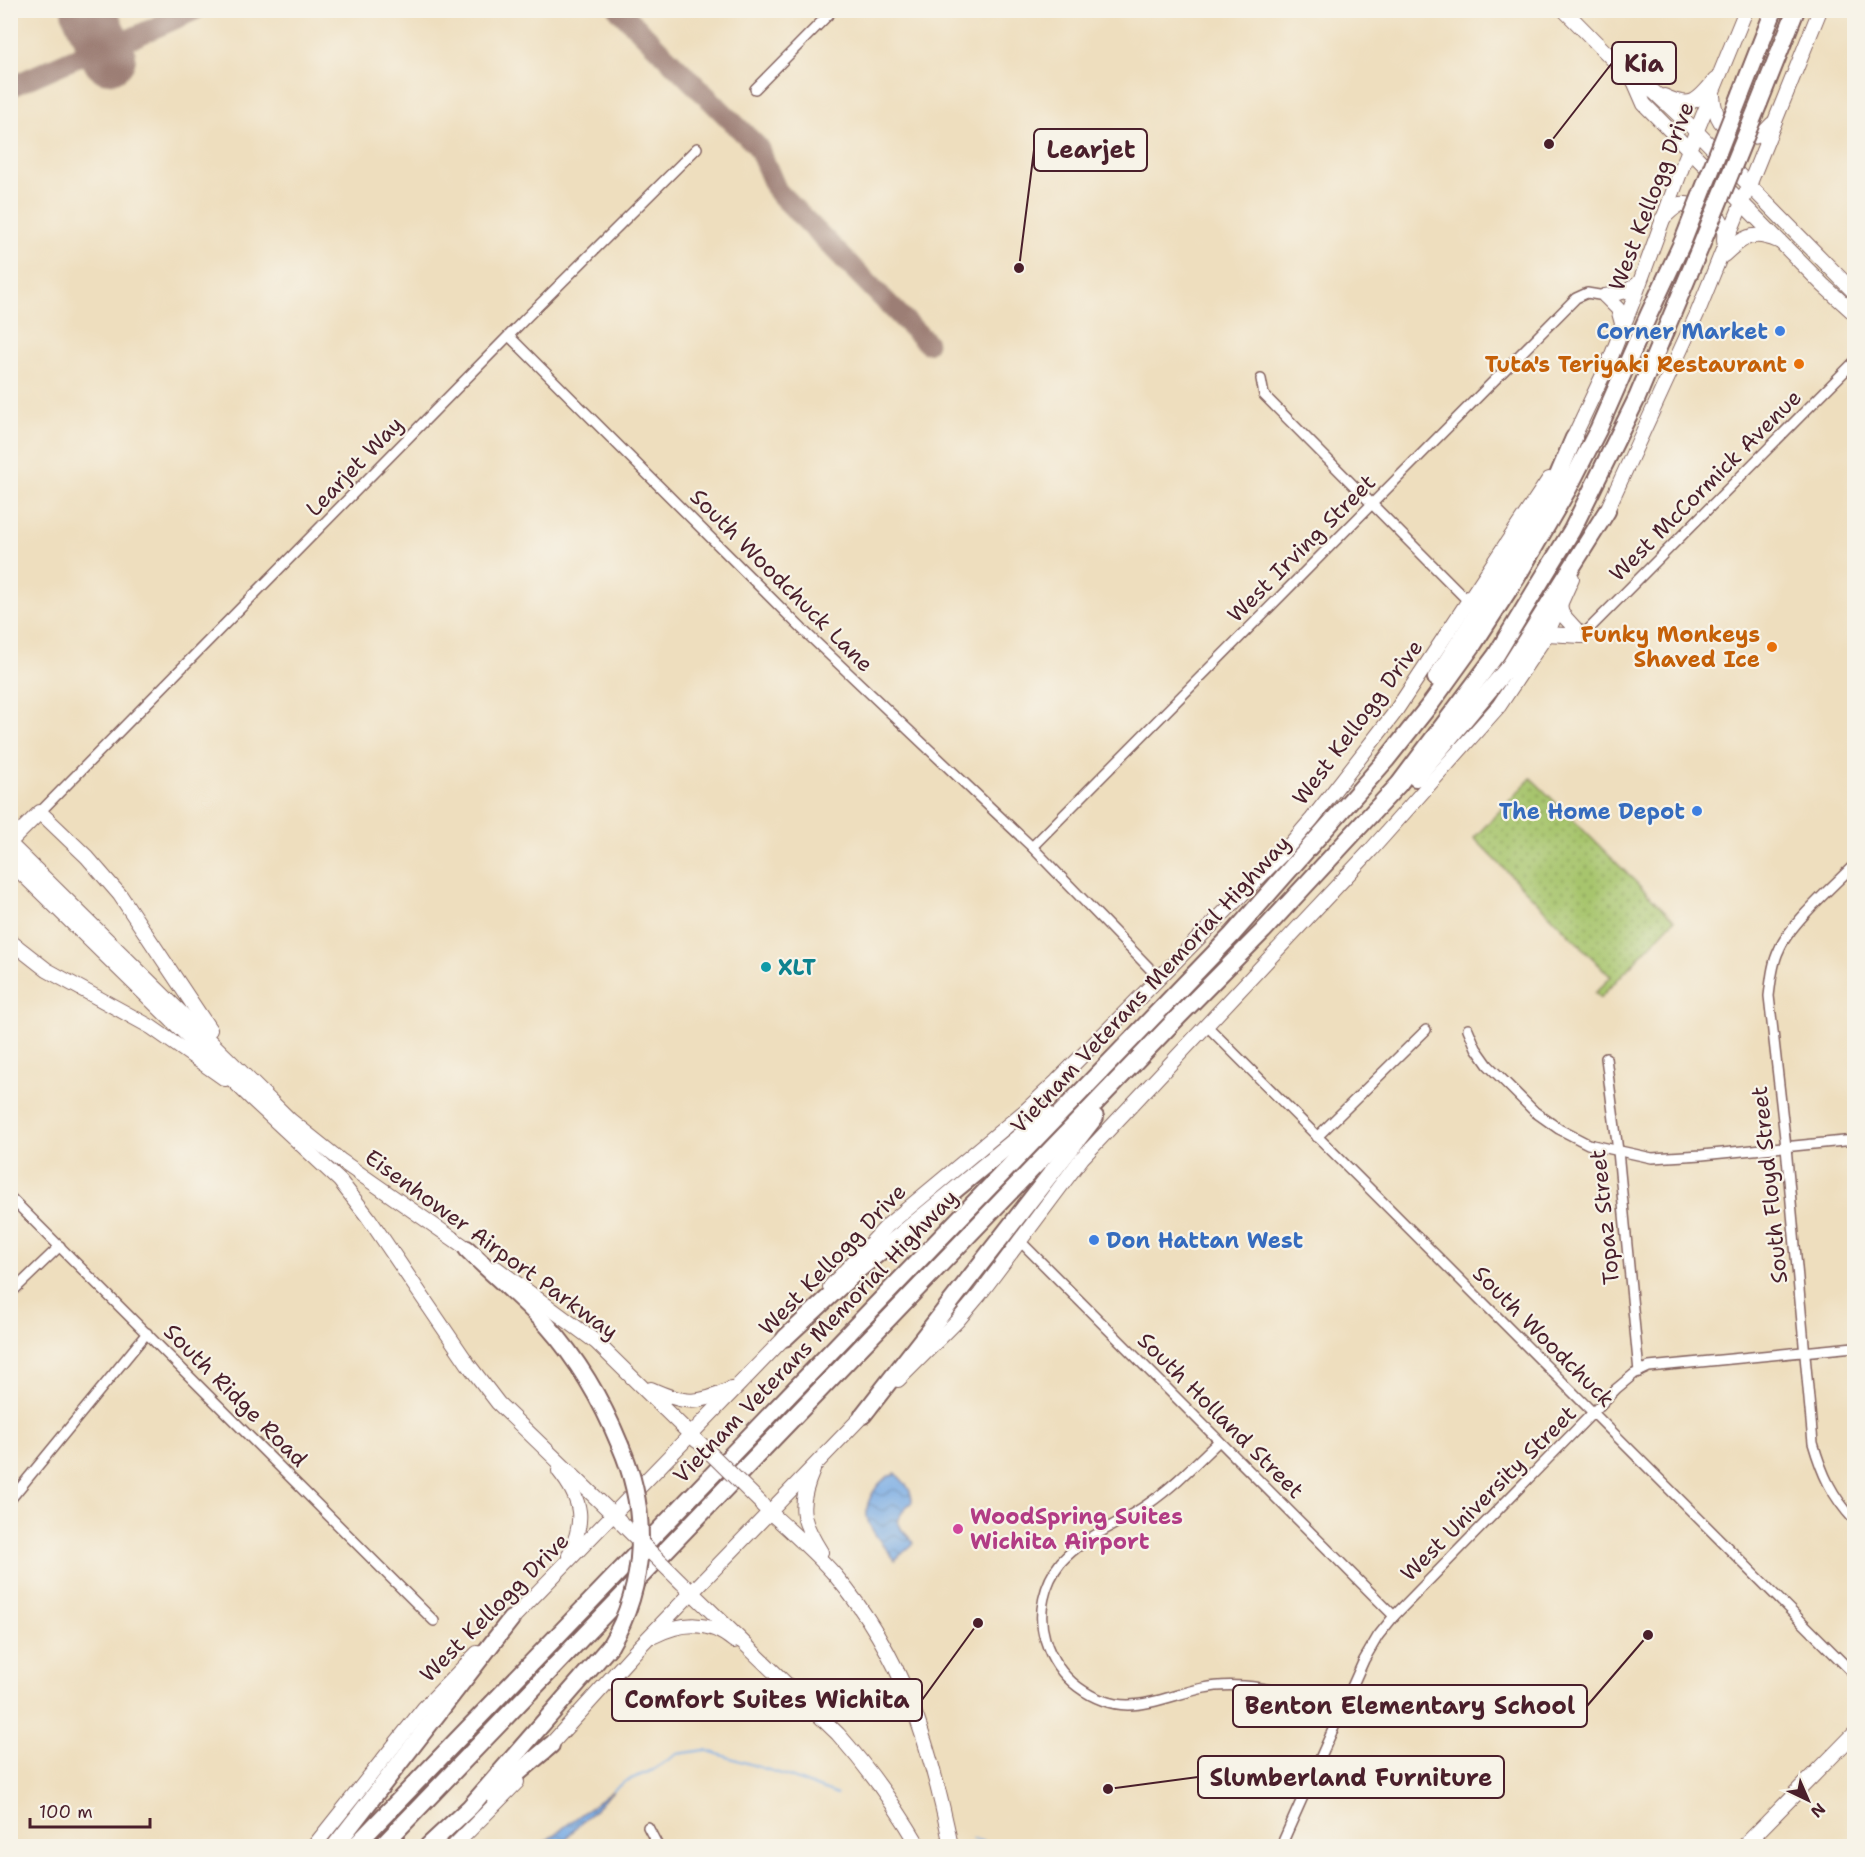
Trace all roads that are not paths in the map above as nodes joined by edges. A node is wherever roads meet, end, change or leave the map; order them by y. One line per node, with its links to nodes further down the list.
1 (833, 10): 9 (street)
2 (1564, 10): 8 (main road)
3 (1746, 10): 7 (main road, West Kellogg Drive)
4 (1774, 10): 37 (highway, Vietnam Veterans Memorial Highway, bridge)
5 (1796, 10): 40 (highway, Vietnam Veterans Memorial Highway, bridge)
6 (1820, 10): 12 (main road)
7 (1721, 71): 10 (main road); 11 (main road, West Kellogg Drive)
8 (1635, 81): 10 (main road); 15 (main road)
9 (755, 89)
10 (1654, 92): 13 (main road)
11 (1713, 94): 12 (main road); 13 (main road, West Kellogg Drive)
12 (1773, 123): 16 (main road)
13 (1697, 132): 15 (main road, West Kellogg Drive); 16 (main road)
14 (697, 148): 26 (street, Learjet Way)
15 (1689, 150): 17 (main road); 18 (main road, West Kellogg Drive)
16 (1750, 187): 17 (main road); 22 (main road)
17 (1743, 204): 19 (main road); 20 (main road)
18 (1661, 220): 20 (main road); 21 (main road, West Kellogg Drive)
19 (1780, 242): 20 (main road); 24 (main road)
20 (1722, 254): 31 (main road)
21 (1638, 283): 23 (main road); 25 (main road, West Kellogg Drive)
22 (1854, 292)
23 (1605, 296): 25 (main road); 30 (street, West Irving Street)
24 (1854, 313)
25 (1623, 327): 29 (main road, West Kellogg Drive)
26 (508, 336): 36 (street, Learjet Way); 39 (street, South Woodchuck Lane)
27 (1854, 362): 35 (street, West McCormick Avenue)
28 (1261, 379): 30 (street)
29 (1574, 438): 32 (main road, West Kellogg Drive); 37 (highway)
30 (1371, 504): 32 (street); 39 (street, West Irving Street)
31 (1607, 511): 33 (main road); 40 (highway)
32 (1469, 602): 45 (main road, West Kellogg Drive)
33 (1560, 604): 34 (main road); 35 (main road)
34 (1546, 634): 35 (main road); 47 (main road)
35 (1582, 636)
36 (40, 812): 38 (main road); 51 (main road)
37 (1335, 818): 52 (highway, Vietnam Veterans Memorial Highway)
38 (10, 843): 43 (main road, Eisenhower Airport Parkway)
39 (1032, 847): 45 (street)
40 (1341, 848): 46 (highway, Vietnam Veterans Memorial Highway)
41 (10, 862): 43 (main road, Eisenhower Airport Parkway)
42 (1854, 865): 56 (street, South Floyd Street)
43 (35, 877): 51 (main road, Eisenhower Airport Parkway); 53 (main road, Eisenhower Airport Parkway)
44 (10, 941): 53 (main road)
45 (1159, 978): 64 (main road, West Kellogg Drive)
46 (1179, 1016): 71 (highway); 98 (highway, Vietnam Veterans Memorial Highway)
47 (1207, 1026): 54 (street, South Woodchuck); 59 (main road)
48 (1468, 1029): 57 (street)
49 (1426, 1030): 54 (street)
50 (1606, 1058): 57 (street, Topaz Street)
51 (230, 1059): 61 (main road, Eisenhower Airport Parkway)
52 (1104, 1068): 64 (highway); 97 (highway, Vietnam Veterans Memorial Highway)
53 (253, 1100): 72 (main road, Eisenhower Airport Parkway)
54 (1317, 1137): 70 (street, South Woodchuck)
55 (1854, 1140): 56 (street)
56 (1786, 1147): 57 (street); 66 (street, South Floyd Street)
57 (1618, 1151): 67 (street, Topaz Street)
58 (10, 1197): 60 (street, South Ridge Road)
59 (1020, 1241): 71 (main road); 74 (street, South Holland Street)
60 (60, 1246): 62 (street); 63 (street, South Ridge Road)
61 (467, 1249): 68 (main road, Eisenhower Airport Parkway); 99 (highway, bridge)
62 (10, 1294)
63 (147, 1333): 76 (street); 85 (street, South Ridge Road)
64 (785, 1338): 69 (main road, West Kellogg Drive)
65 (1854, 1347): 66 (street, West University Street)
66 (1806, 1352): 67 (street, West University Street); 79 (street, South Floyd Street)
67 (1639, 1372): 70 (street, West University Street)
68 (632, 1376): 69 (main road); 73 (main road, Eisenhower Airport Parkway)
69 (739, 1386): 73 (main road, West Kellogg Drive)
70 (1594, 1413): 83 (street, West University Street); 88 (street, South Woodchuck)
71 (863, 1415): 75 (main road)
72 (532, 1437): 78 (main road, Eisenhower Airport Parkway); 80 (main road)
73 (695, 1439): 77 (main road, Eisenhower Airport Parkway, bridge); 78 (main road, West Kellogg Drive)
74 (1219, 1441): 83 (street, South Holland Street); 89 (street)
75 (816, 1462): 77 (main road); 81 (main road)
76 (10, 1500)
77 (765, 1507): 81 (main road, Eisenhower Airport Parkway); 82 (main road)
78 (618, 1519): 80 (main road, West Kellogg Drive); 82 (main road, Eisenhower Airport Parkway, bridge)
79 (1854, 1520)
80 (564, 1567): 84 (main road, West Kellogg Drive)
81 (836, 1577): 103 (main road, Eisenhower Airport Parkway)
82 (687, 1588): 86 (main road); 87 (main road, Eisenhower Airport Parkway)
83 (1394, 1616): 89 (street, West University Street)
84 (511, 1619): 95 (main road, West Kellogg Drive); 96 (highway)
85 (434, 1621)
86 (642, 1644): 87 (main road); 91 (main road)
87 (772, 1670): 102 (main road, Eisenhower Airport Parkway)
88 (1854, 1674)
89 (1339, 1717): 104 (street, West University Street)
90 (1854, 1734): 93 (main road)
91 (550, 1745): 99 (highway); 100 (main road)
92 (648, 1827): 101 (street)
93 (1755, 1835): 105 (main road); 106 (street)
94 (1854, 1842): 107 (street)
95 (314, 1846)
96 (335, 1846)
97 (355, 1846)
98 (382, 1846)
99 (428, 1846)
100 (454, 1846)
101 (658, 1846)
102 (918, 1846)
103 (951, 1846)
104 (1281, 1846)
105 (1744, 1846)
106 (1766, 1846)
107 (1850, 1846)

